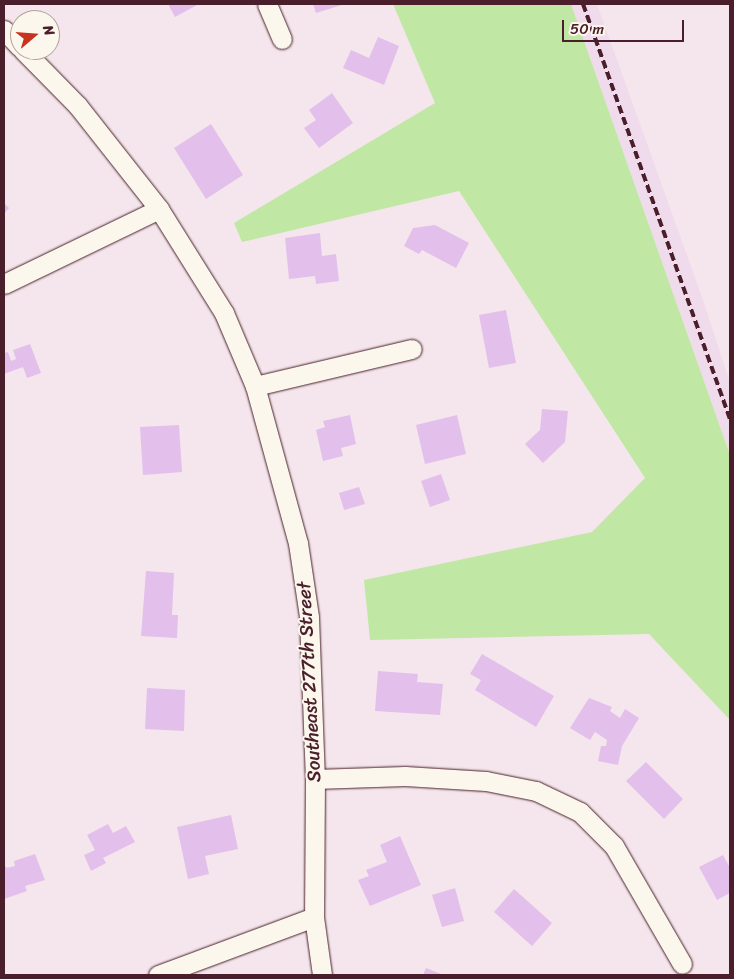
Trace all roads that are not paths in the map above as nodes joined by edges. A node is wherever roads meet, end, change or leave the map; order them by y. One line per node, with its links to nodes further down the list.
1 (267, 4): 2 (street)
2 (282, 40)
3 (33, 60): 4 (street, Southeast 277th Street)
4 (159, 209): 5 (street); 7 (street, Southeast 277th Street)
5 (4, 284)
6 (412, 349): 7 (street)
7 (255, 386): 8 (street, Southeast 277th Street)
8 (316, 779): 9 (street, Southeast 277th Street); 10 (street)
9 (314, 917): 11 (street); 12 (street, Southeast 277th Street)
10 (682, 964)
11 (158, 975)
12 (322, 975)

